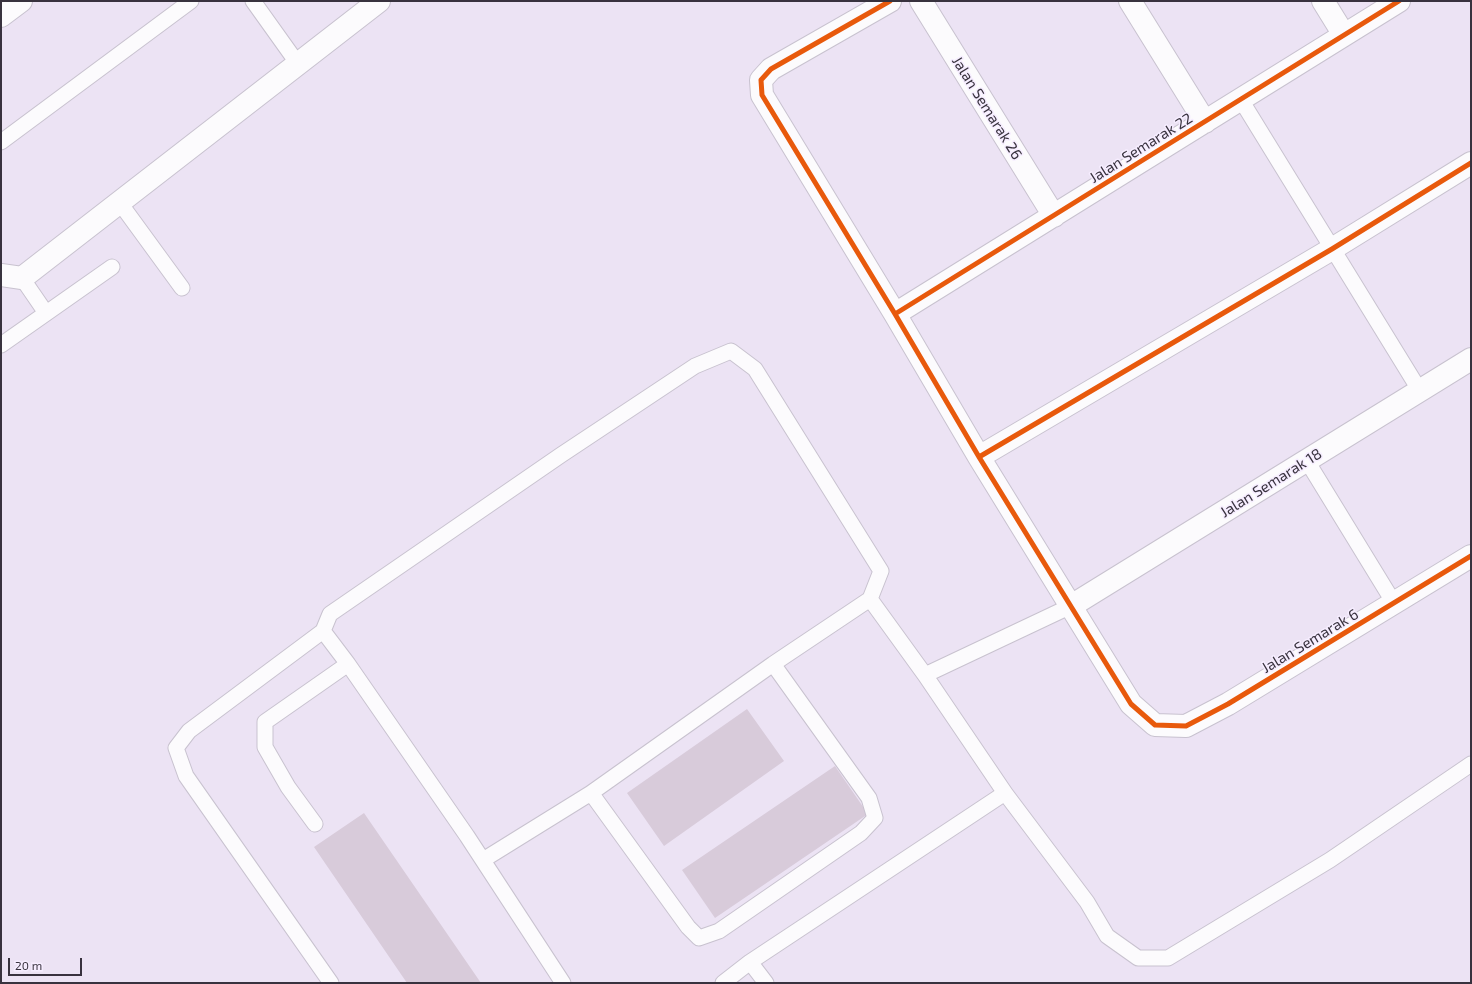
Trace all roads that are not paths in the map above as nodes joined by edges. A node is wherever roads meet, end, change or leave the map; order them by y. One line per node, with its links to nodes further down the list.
1 (21, 1): 10 (street)
2 (191, 1): 15 (lane)
3 (252, 1): 12 (lane)
4 (380, 1): 12 (street)
5 (890, 1): 25 (street)
6 (921, 1): 18 (street, Jalan Semarak 26)
7 (1130, 1): 14 (street)
8 (1323, 1): 11 (street)
9 (1399, 1): 11 (street, Jalan Semarak 22)
10 (1, 16)
11 (1344, 35): 13 (street, Jalan Semarak 22)
12 (298, 64): 17 (street)
13 (1241, 100): 14 (street, Jalan Semarak 22); 19 (lane)
14 (1205, 122): 18 (street, Jalan Semarak 22)
15 (1, 142)
16 (1471, 163): 19 (street)
17 (120, 203): 22 (street); 23 (lane)
18 (1054, 216): 25 (street, Jalan Semarak 22)
19 (1332, 249): 28 (lane); 29 (street)
20 (112, 267): 24 (lane)
21 (1, 275): 22 (street)
22 (22, 278): 24 (lane)
23 (182, 288)
24 (46, 313): 26 (lane)
25 (894, 314): 29 (street)
26 (1, 345)
27 (1471, 359): 28 (street, Jalan Semarak 18)
28 (1420, 391): 30 (street, Jalan Semarak 18)
29 (979, 457): 34 (street)
30 (1307, 461): 33 (lane); 34 (street, Jalan Semarak 18)
31 (1471, 556): 33 (street, Jalan Semarak 6)
32 (870, 599): 35 (lane); 37 (lane); 38 (lane)
33 (1394, 603): 34 (street, Jalan Semarak 6)
34 (1071, 606): 38 (lane)
35 (324, 632): 36 (lane); 45 (lane)
36 (348, 664): 42 (lane); 43 (lane)
37 (773, 664): 40 (lane); 40 (lane)
38 (925, 676): 41 (lane)
39 (1471, 764): 41 (lane)
40 (591, 793): 43 (lane)
41 (1005, 793): 44 (lane)
42 (315, 824)
43 (483, 860): 46 (lane)
44 (750, 962): 47 (lane); 48 (lane)
45 (331, 983)
46 (563, 983)
47 (723, 983)
48 (766, 983)

